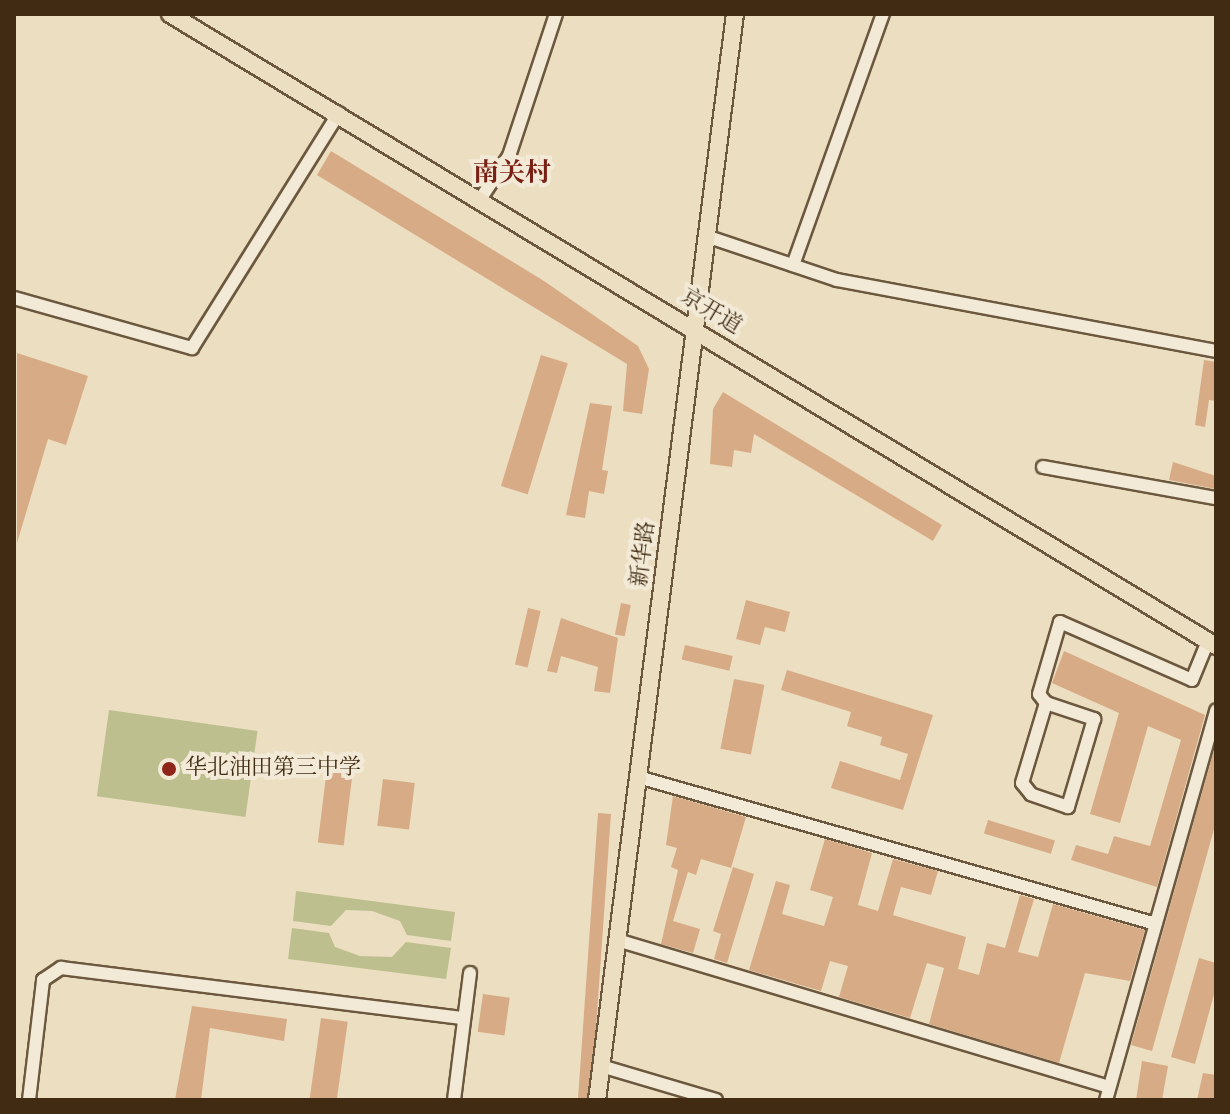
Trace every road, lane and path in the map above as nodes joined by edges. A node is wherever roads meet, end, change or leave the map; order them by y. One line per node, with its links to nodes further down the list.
1 (556, 14): 6 (street)
2 (735, 14): 7 (main road, 新华路)
3 (883, 14): 8 (street)
4 (175, 16): 5 (main road, 京开道)
5 (339, 113): 6 (main road, 京开道); 9 (street)
6 (481, 198): 10 (main road, 京开道)
7 (706, 236): 8 (street); 10 (main road, 新华路)
8 (793, 265): 11 (street)
9 (14, 298)
10 (695, 328): 14 (main road, 京开道); 17 (main road, 新华路)
11 (1216, 351)
12 (1043, 467): 13 (street)
13 (1216, 498)
14 (1212, 643): 15 (street)
15 (1046, 703): 15 (street)
16 (1216, 710): 18 (street)
17 (638, 777): 18 (street); 19 (main road, 新华路)
18 (1156, 924): 23 (street)
19 (617, 940): 22 (main road, 新华路); 23 (street)
20 (470, 973): 21 (street)
21 (464, 1018): 24 (street); 25 (street)
22 (601, 1066): 26 (main road, 新华路); 27 (street)
23 (1108, 1094)
24 (29, 1100)
25 (454, 1100)
26 (597, 1100)
27 (716, 1100)

